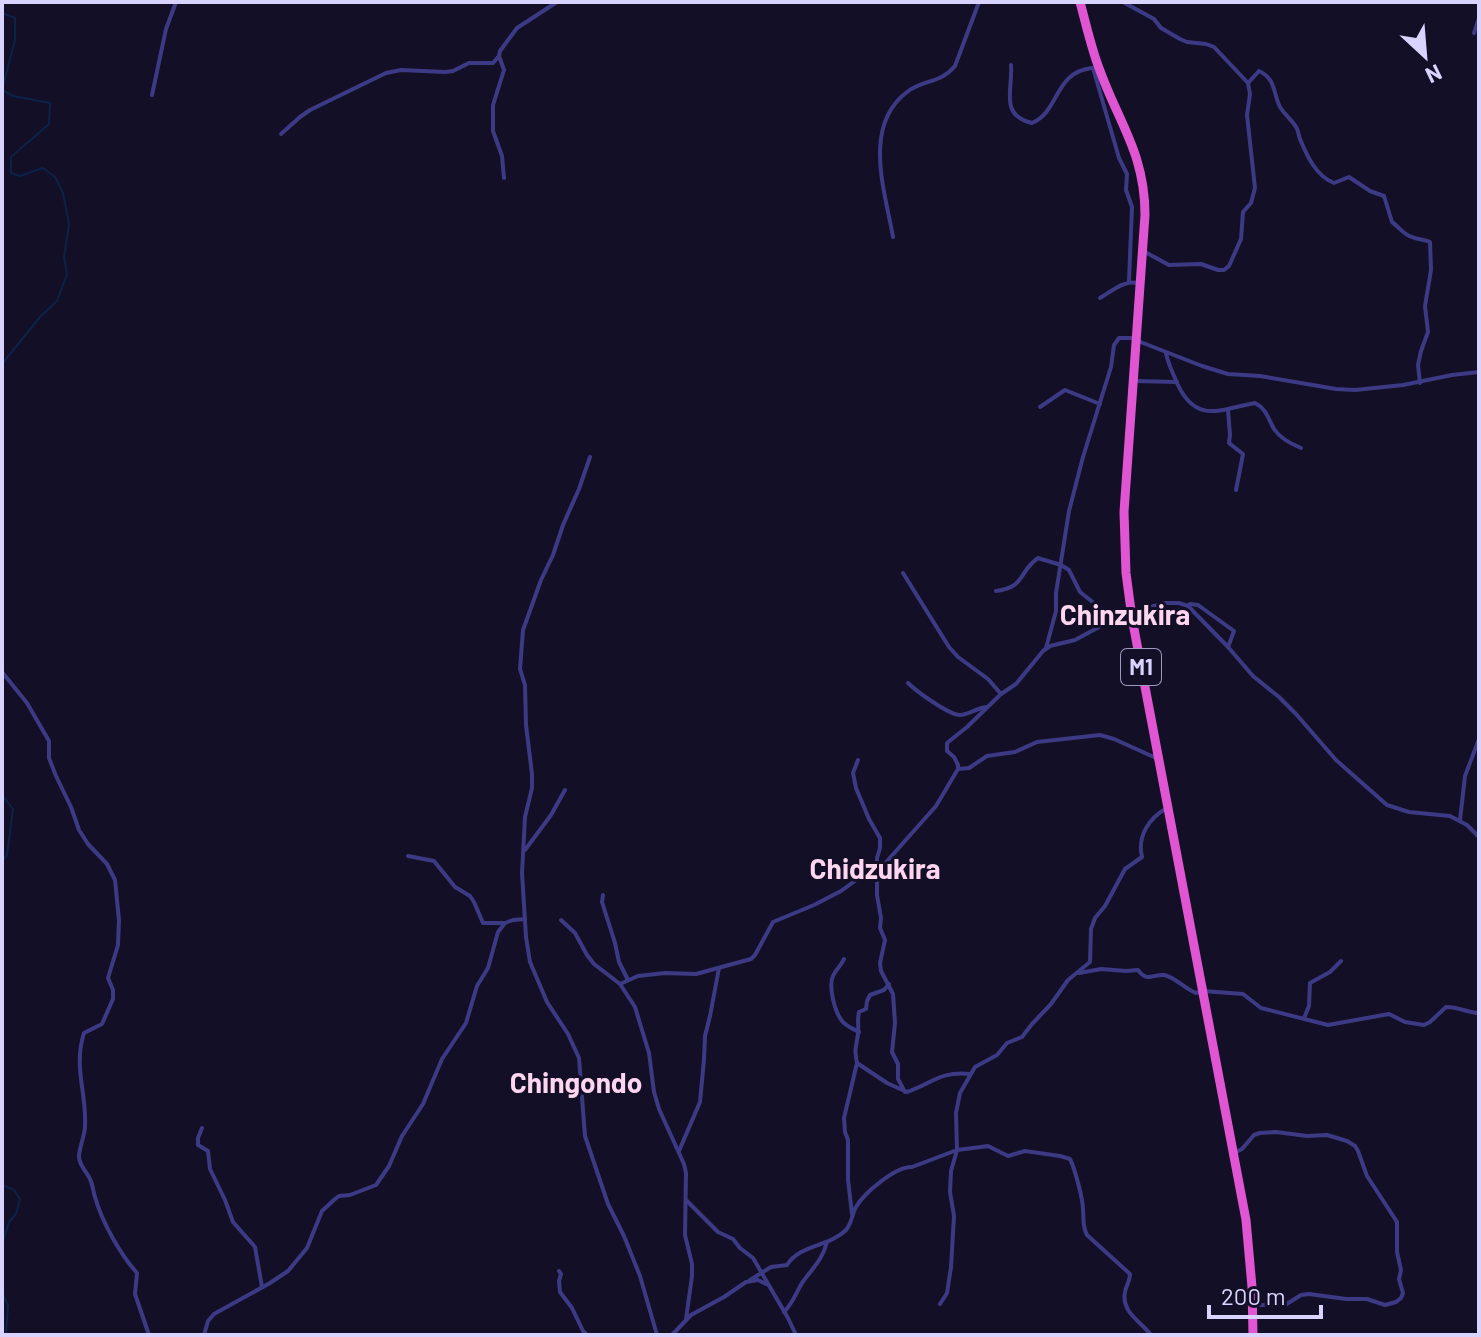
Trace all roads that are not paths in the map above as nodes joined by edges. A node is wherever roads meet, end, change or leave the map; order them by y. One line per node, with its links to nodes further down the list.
1 (176, 2): 12 (street)
2 (557, 2): 8 (street)
3 (979, 2): 15 (street)
4 (1080, 2): 10 (highway, M1)
5 (1123, 2): 11 (street)
6 (1479, 18): 7 (street)
7 (1474, 33)
8 (499, 56): 13 (street); 14 (street)
9 (1011, 65): 10 (street)
10 (1096, 68): 16 (highway, M1); 17 (street)
11 (1248, 83): 16 (street); 24 (street)
12 (152, 95)
13 (281, 134)
14 (504, 178)
15 (893, 237)
16 (1142, 250): 17 (highway, M1)
17 (1134, 282): 18 (street); 19 (highway, M1)
18 (1100, 298)
19 (1136, 339): 20 (street); 22 (highway, M1); 25 (street)
20 (1166, 353): 23 (street); 24 (street)
21 (1479, 372): 24 (street)
22 (1133, 381): 23 (street); 35 (highway, M1)
23 (1177, 382): 27 (street)
24 (1420, 383)
25 (1100, 404): 26 (street); 31 (street)
26 (1040, 407)
27 (1228, 410): 28 (street); 30 (street)
28 (1301, 448)
29 (590, 457): 51 (street)
30 (1236, 490)
31 (1061, 565): 33 (street); 36 (street); 38 (street)
32 (903, 573): 41 (street)
33 (996, 591)
34 (1188, 606): 35 (street); 37 (street); 37 (street)
35 (1132, 618): 36 (street); 44 (highway, M1)
36 (1114, 619): 38 (street)
37 (1228, 647): 49 (street)
38 (1046, 649): 41 (street)
39 (2, 672): 88 (street)
40 (908, 683): 42 (street)
41 (1001, 694): 42 (street)
42 (988, 707): 46 (street)
43 (1479, 739): 49 (street)
44 (1159, 759): 46 (street); 48 (highway, M1)
45 (858, 760): 53 (street)
46 (958, 769): 53 (street)
47 (565, 790): 51 (street)
48 (1168, 808): 61 (street); 65 (highway, M1)
49 (1460, 820): 50 (street)
50 (1479, 837)
51 (523, 852): 55 (street)
52 (408, 856): 57 (street)
53 (878, 871): 60 (street); 64 (street)
54 (603, 895): 62 (street)
55 (525, 919): 57 (street); 91 (street)
56 (561, 920): 63 (street)
57 (505, 923): 83 (street)
58 (844, 959): 68 (street)
59 (1341, 961): 67 (street)
60 (719, 968): 62 (street); 74 (street)
61 (1076, 973): 65 (street); 70 (street)
62 (628, 980): 63 (street)
63 (620, 984): 74 (street)
64 (889, 984): 68 (street); 71 (street)
65 (1203, 991): 67 (street); 75 (highway, M1)
66 (1479, 1013): 67 (street)
67 (1304, 1018)
68 (859, 1032): 69 (street)
69 (857, 1063): 71 (street); 77 (street)
70 (970, 1074): 71 (street); 73 (street)
71 (905, 1092)
72 (202, 1128): 83 (street)
73 (957, 1150): 77 (street); 84 (street); 94 (street)
74 (678, 1151): 76 (street)
75 (1233, 1153): 85 (highway, M1); 85 (street)
76 (685, 1200): 80 (street); 87 (street)
77 (853, 1217): 78 (street)
78 (827, 1242): 80 (street); 86 (street)
79 (559, 1271): 90 (street)
80 (761, 1272): 81 (street); 82 (street)
81 (750, 1280): 82 (street); 87 (street)
82 (768, 1285): 86 (street)
83 (262, 1287): 89 (street)
84 (940, 1304)
85 (1252, 1305): 95 (highway, M1)
86 (784, 1312): 93 (street)
87 (686, 1319): 92 (street)
88 (149, 1335)
89 (204, 1335)
90 (587, 1335)
91 (657, 1335)
92 (672, 1335)
93 (796, 1335)
94 (1151, 1335)
95 (1253, 1335)

